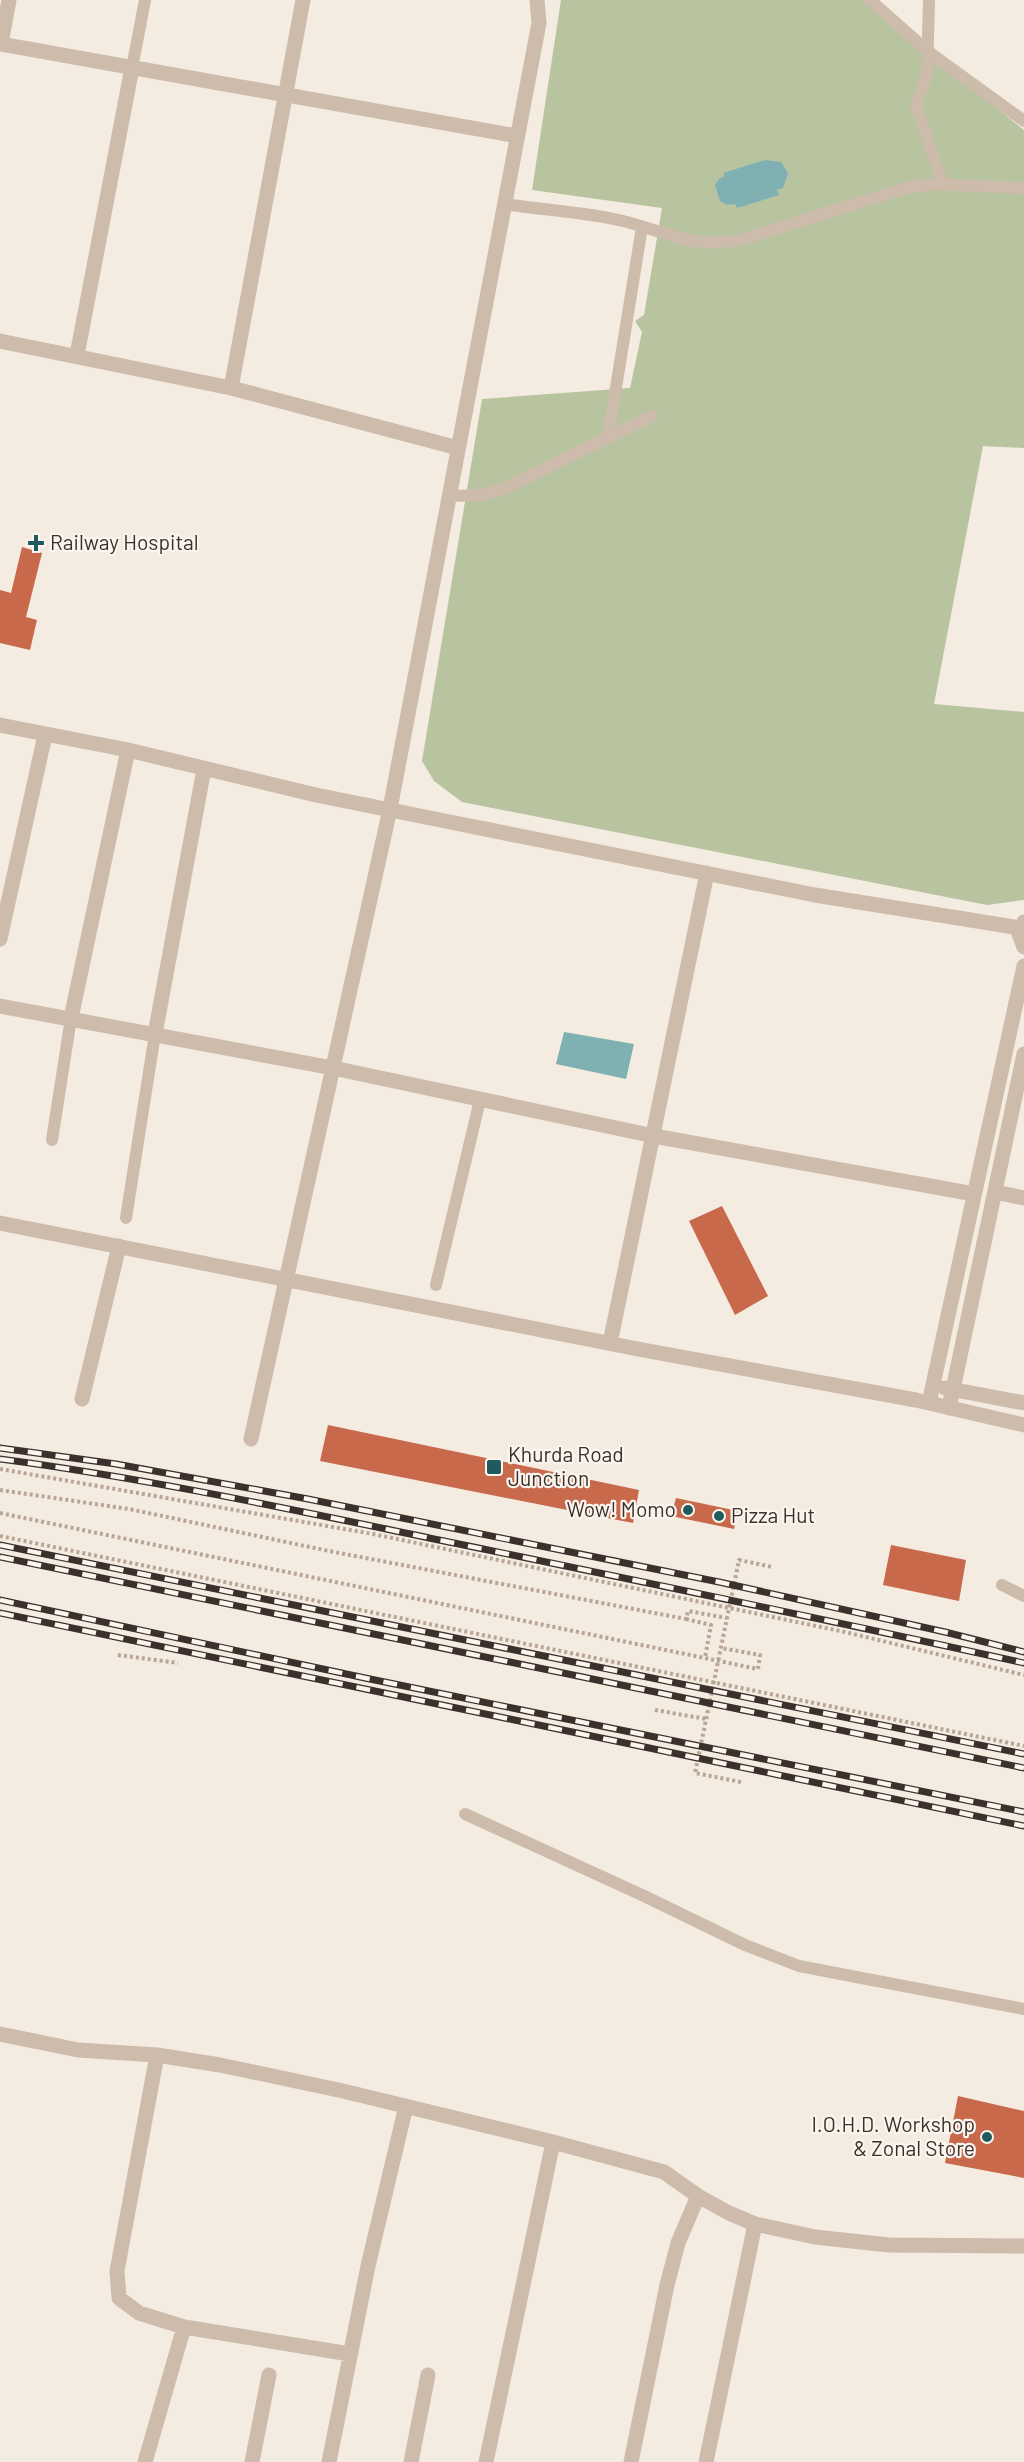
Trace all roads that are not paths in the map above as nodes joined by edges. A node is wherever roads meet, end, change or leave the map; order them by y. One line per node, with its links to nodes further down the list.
1 (9, 0): 7 (street)
2 (145, 0): 9 (lane)
3 (303, 0): 10 (street)
4 (537, 0): 12 (street)
5 (870, 0): 8 (lane)
6 (929, 0): 8 (lane)
7 (1, 44): 9 (street)
8 (929, 52): 11 (lane); 13 (lane)
9 (132, 68): 10 (street); 18 (street)
10 (286, 95): 12 (street); 19 (street)
11 (1024, 121)
12 (518, 136): 15 (street)
13 (943, 184): 14 (lane); 16 (lane)
14 (1024, 188)
15 (504, 204): 16 (lane); 22 (street)
16 (642, 227): 21 (lane)
17 (0, 341): 18 (street)
18 (77, 355): 19 (street)
19 (231, 388): 22 (street)
20 (652, 416): 21 (lane)
21 (608, 437): 23 (lane)
22 (458, 448): 23 (street)
23 (449, 496): 28 (street)
24 (0, 725): 25 (street)
25 (45, 735): 26 (street); 30 (street)
26 (128, 750): 27 (street); 37 (street)
27 (204, 769): 28 (street); 38 (street)
28 (390, 809): 31 (street); 40 (street)
29 (0, 865): 30 (street)
30 (16, 868): 33 (street)
31 (707, 873): 32 (street); 42 (street)
32 (1022, 925): 34 (street)
33 (0, 939)
34 (1024, 947)
35 (1024, 966): 45 (street)
36 (0, 1006): 37 (street)
37 (71, 1018): 38 (street); 43 (lane)
38 (155, 1034): 40 (street); 47 (lane)
39 (1024, 1054): 44 (street)
40 (333, 1068): 41 (street); 50 (street)
41 (480, 1100): 42 (street); 51 (lane)
42 (654, 1136): 45 (street); 52 (street)
43 (52, 1140)
44 (995, 1192): 46 (street); 54 (street)
45 (974, 1194): 53 (street)
46 (1024, 1198)
47 (126, 1218)
48 (0, 1223): 49 (street)
49 (119, 1246): 50 (street); 55 (street)
50 (285, 1279): 52 (street); 60 (street)
51 (436, 1285)
52 (610, 1343): 56 (street)
53 (933, 1385): 54 (street); 56 (street)
54 (953, 1390): 57 (street); 58 (street)
55 (82, 1399)
56 (929, 1403): 58 (street)
57 (1024, 1403)
58 (949, 1408): 59 (street)
59 (1024, 1425)
60 (251, 1439)
61 (1002, 1585): 62 (lane)
62 (1024, 1596)
63 (465, 1814): 64 (lane)
64 (1024, 2009)
65 (0, 2034): 66 (street)
66 (157, 2055): 67 (street); 72 (street)
67 (406, 2106): 68 (street); 73 (street)
68 (553, 2142): 69 (street); 80 (street)
69 (698, 2196): 70 (street); 81 (street)
70 (755, 2224): 71 (street); 82 (street)
71 (1024, 2246)
72 (184, 2327): 73 (street); 76 (street)
73 (350, 2354): 78 (street)
74 (269, 2375): 77 (street)
75 (428, 2375): 79 (street)
76 (145, 2462)
77 (252, 2462)
78 (329, 2462)
79 (411, 2462)
80 (486, 2462)
81 (631, 2462)
82 (706, 2462)

